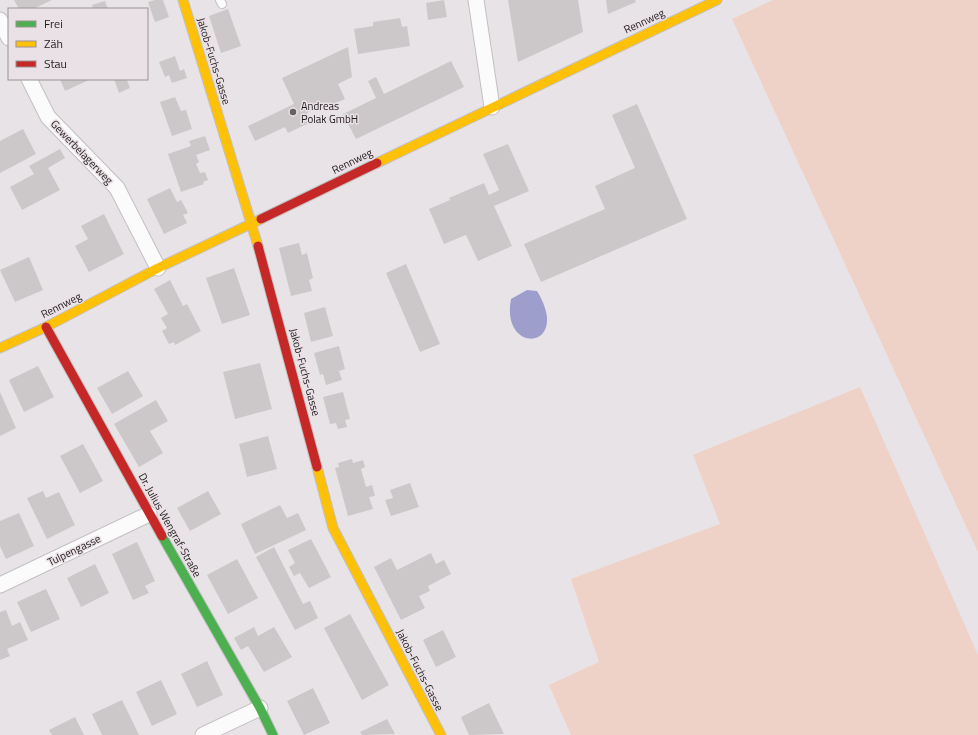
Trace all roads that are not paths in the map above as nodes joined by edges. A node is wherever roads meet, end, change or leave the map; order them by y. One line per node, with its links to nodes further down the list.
1 (183, 0): 8 (street, Jakob-Fuchs-Gasse)
2 (476, 0): 7 (street)
3 (717, 0): 7 (street, Rennweg)
4 (0, 20): 5 (street)
5 (8, 36)
6 (30, 80): 9 (street, Gewerbelagerweg)
7 (492, 107): 8 (street, Rennweg)
8 (252, 223): 9 (street, Rennweg); 17 (street, Jakob-Fuchs-Gasse)
9 (158, 268): 10 (street, Rennweg)
10 (46, 327): 11 (street, Rennweg); 12 (street, Dr. Julius Wengraf-Straße)
11 (0, 348)
12 (149, 514): 13 (street, Tulpengasse); 14 (street, Dr. Julius Wengraf-Straße)
13 (0, 585)
14 (260, 708): 15 (street); 16 (street, Dr. Julius Wengraf-Straße)
15 (203, 735)
16 (273, 735)
17 (441, 735)

